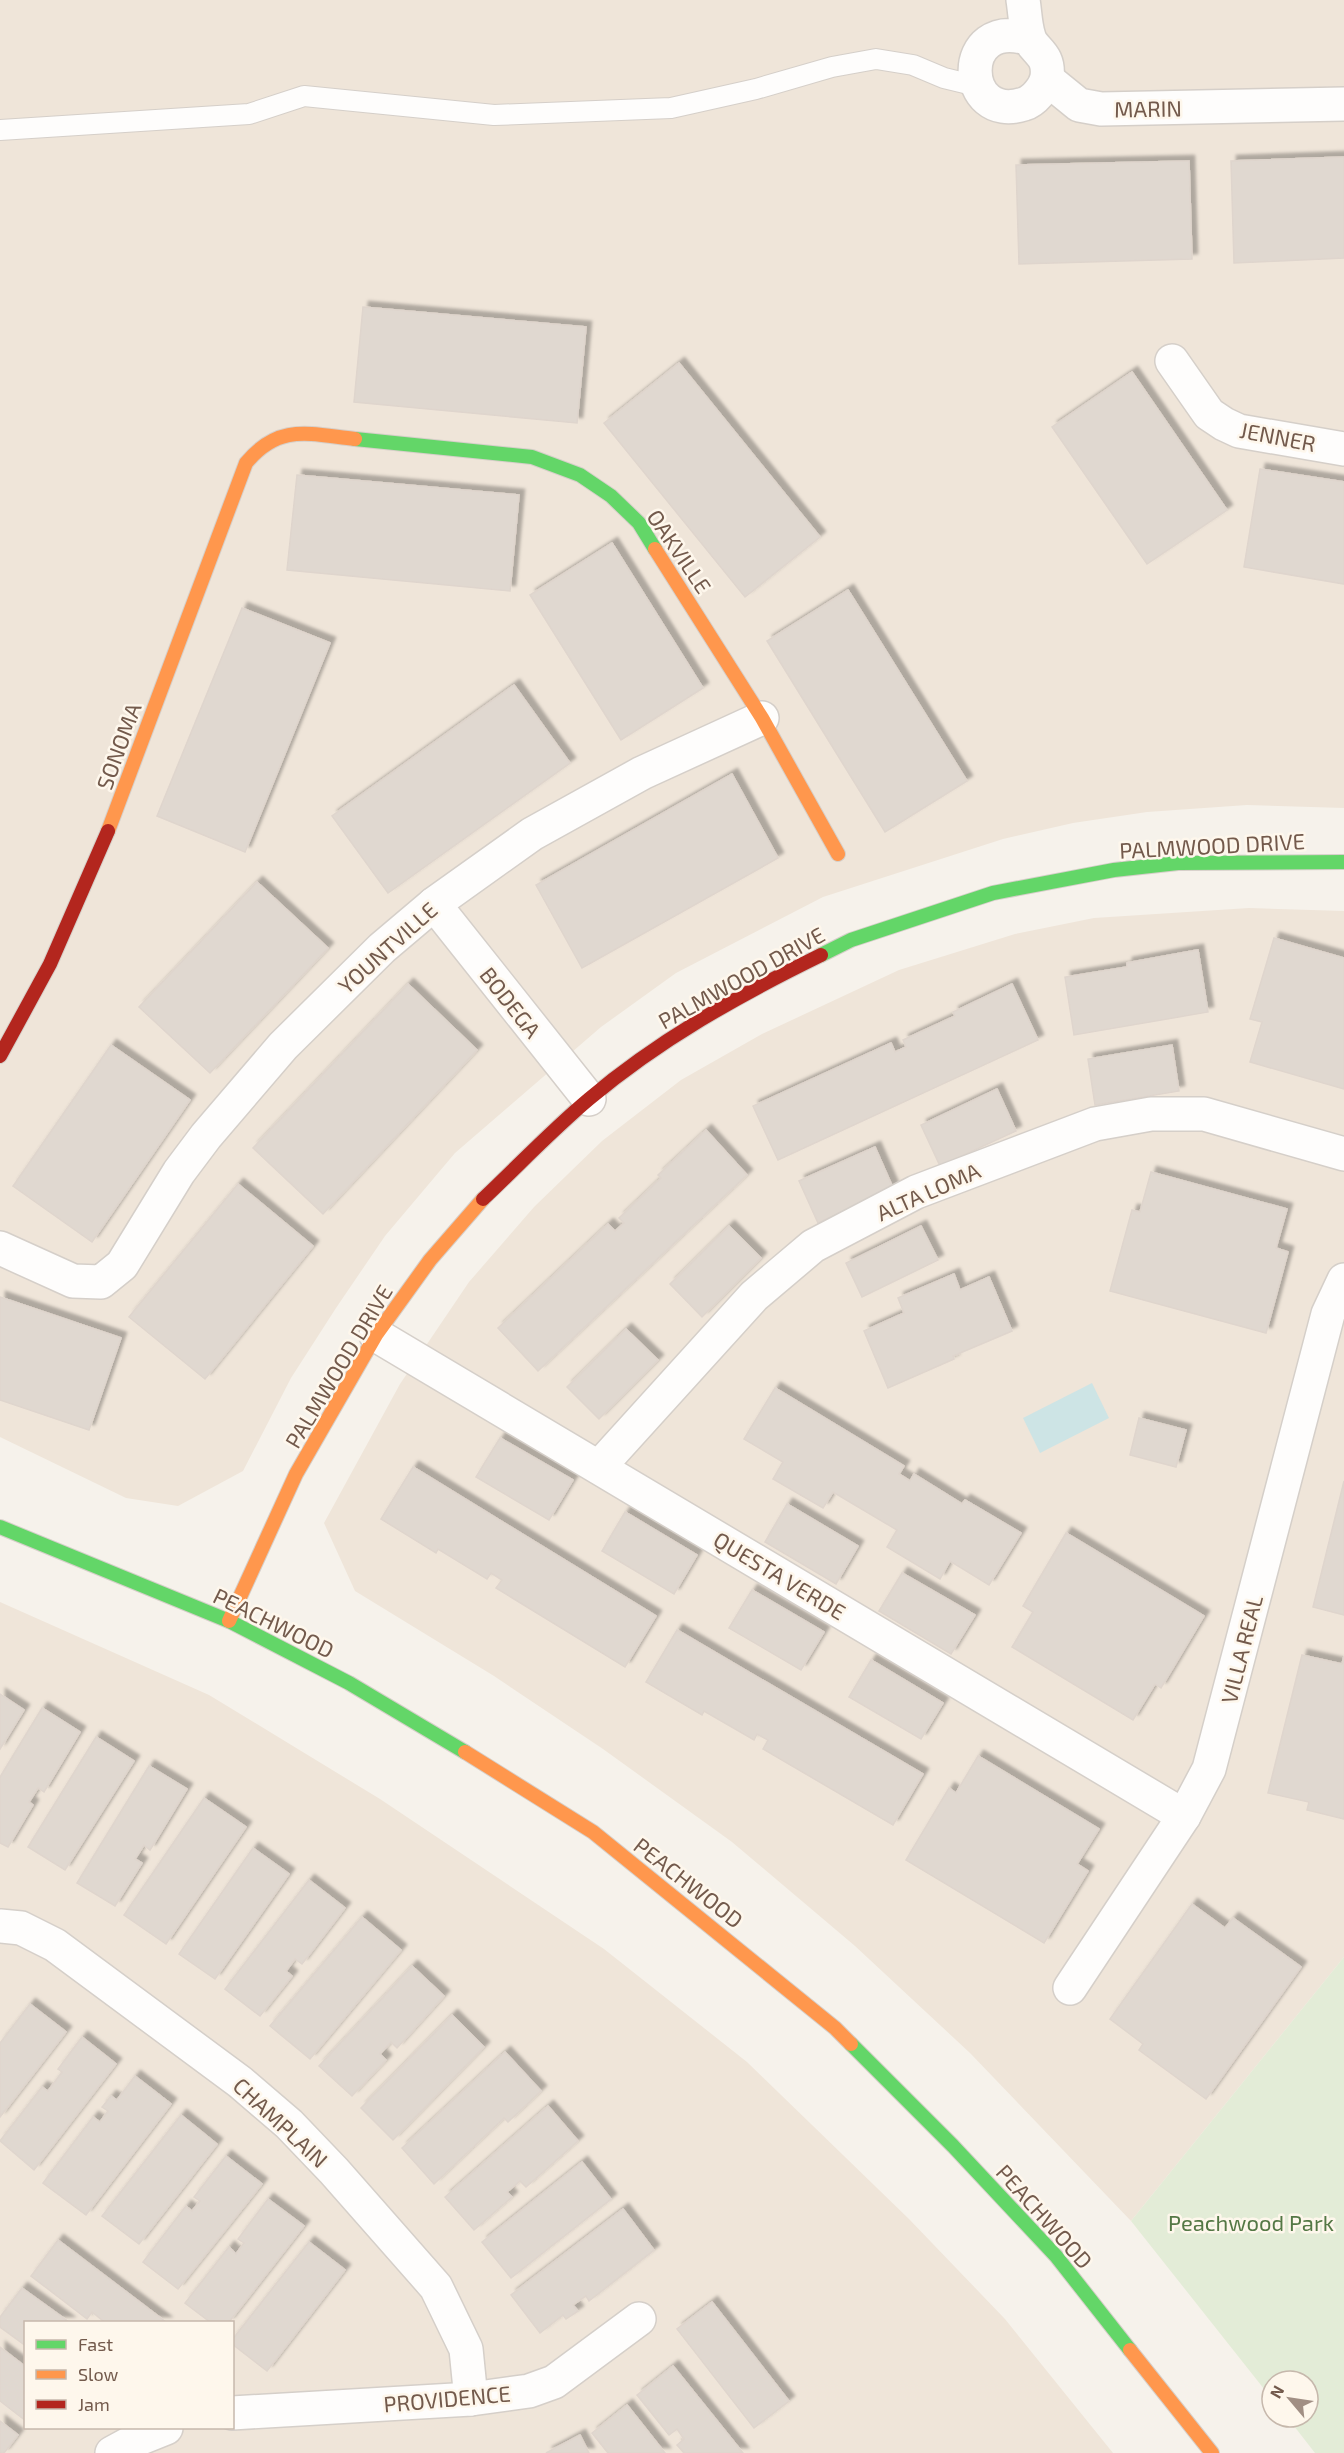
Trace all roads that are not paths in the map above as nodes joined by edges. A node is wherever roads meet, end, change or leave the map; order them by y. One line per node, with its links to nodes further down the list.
1 (1023, 0): 2 (street)
2 (1029, 39): 3 (street); 4 (street)
3 (1047, 79): 4 (street); 5 (street, MARIN)
4 (977, 86): 6 (lane)
5 (1344, 104)
6 (0, 129)
7 (1172, 361): 9 (street, JENNER)
8 (261, 444): 10 (street, OAKVILLE); 14 (street, SONOMA)
9 (1344, 449)
10 (762, 717): 11 (street, OAKVILLE); 13 (street, YOUNTVILLE)
11 (838, 854)
12 (1344, 862): 15 (street, PALMWOOD DRIVE)
13 (434, 904): 15 (street, BODEGA); 17 (street, YOUNTVILLE)
14 (0, 1056)
15 (589, 1099): 19 (street, PALMWOOD DRIVE)
16 (1344, 1154): 20 (street, ALTA LOMA)
17 (0, 1248)
18 (1344, 1280): 23 (street, VILLA REAL)
19 (376, 1335): 20 (street, QUESTA VERDE); 22 (street, PALMWOOD DRIVE)
20 (599, 1467): 23 (street, QUESTA VERDE)
21 (0, 1527): 22 (street, PEACHWOOD)
22 (229, 1621): 31 (street, PEACHWOOD)
23 (1184, 1816): 25 (street, VILLA REAL)
24 (0, 1926): 27 (street, CHAMPLAIN)
25 (1070, 1989)
26 (639, 2319): 27 (street, PROVIDENCE)
27 (471, 2399): 28 (street, PROVIDENCE)
28 (234, 2413)
29 (162, 2429): 30 (street)
30 (112, 2453)
31 (1212, 2453)

